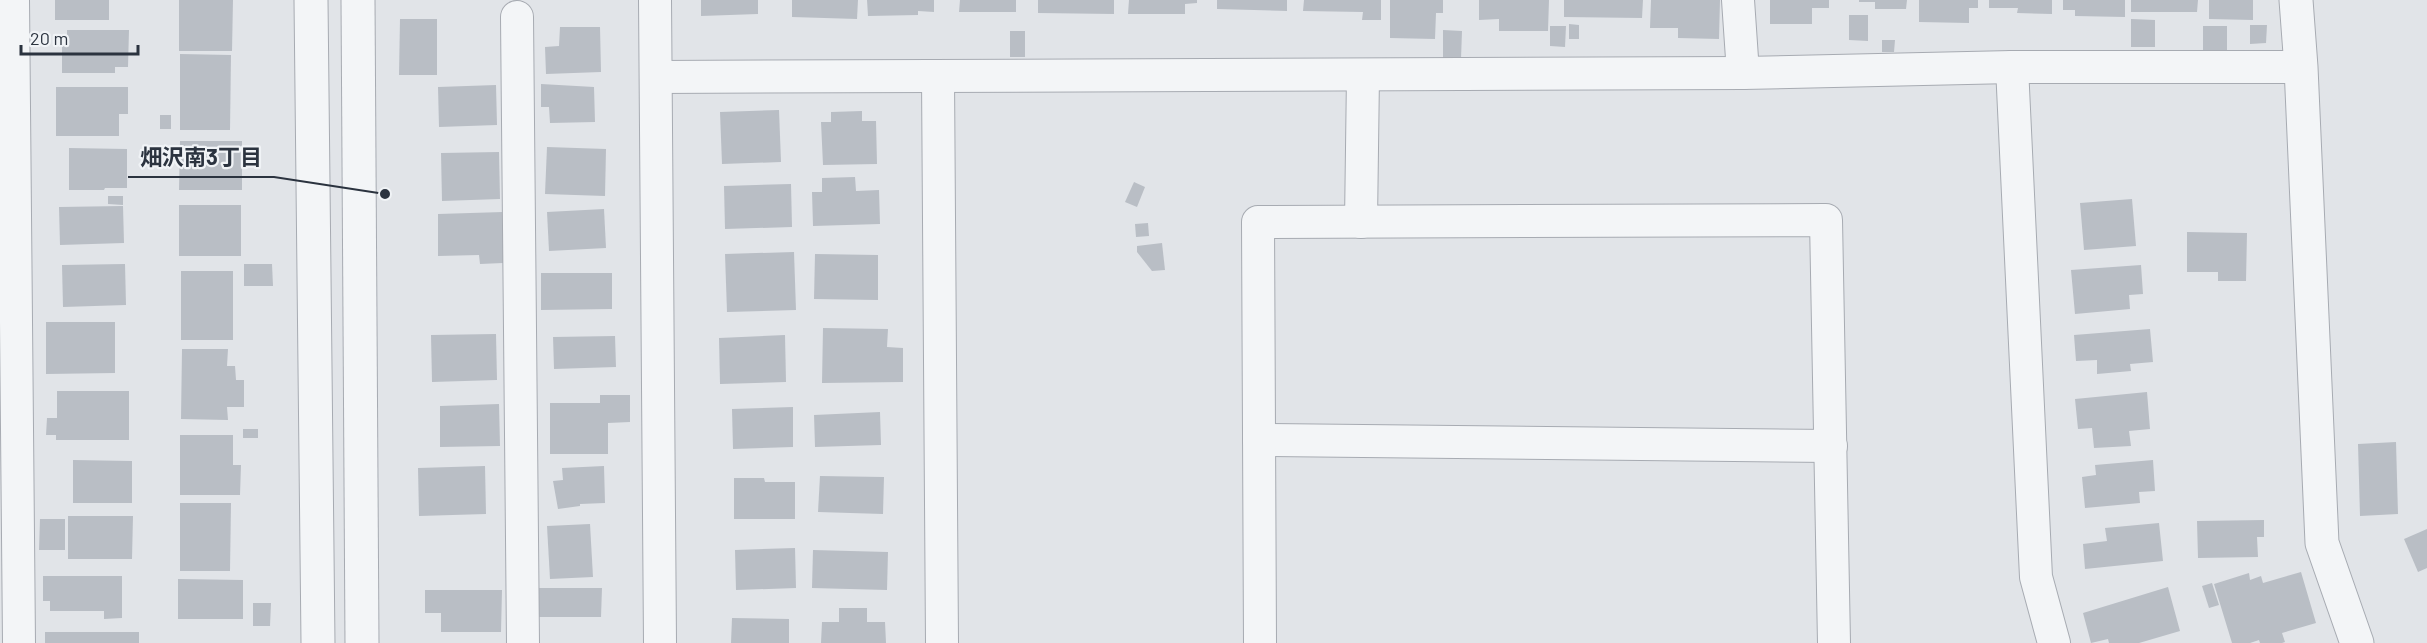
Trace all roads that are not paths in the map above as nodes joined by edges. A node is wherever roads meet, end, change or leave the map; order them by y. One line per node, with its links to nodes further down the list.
1 (13, 0): 14 (street)
2 (311, 0): 20 (street)
3 (358, 0): 21 (street)
4 (655, 0): 12 (street)
5 (1738, 0): 10 (street)
6 (2295, 0): 9 (street)
7 (517, 17): 22 (street)
8 (2012, 67): 9 (street); 10 (street); 27 (street)
9 (2301, 67): 28 (street)
10 (1743, 73): 11 (street)
11 (1363, 75): 13 (street); 15 (street)
12 (656, 77): 13 (street); 23 (street)
13 (938, 77): 24 (street)
14 (7, 117): 18 (street)
15 (1361, 222): 16 (street); 17 (street)
16 (1259, 440): 17 (street); 25 (street)
17 (1831, 446): 26 (street)
18 (8, 482): 19 (street)
19 (19, 643)
20 (318, 643)
21 (362, 643)
22 (523, 643)
23 (660, 643)
24 (942, 643)
25 (1260, 643)
26 (1834, 643)
27 (2054, 643)
28 (2357, 643)

